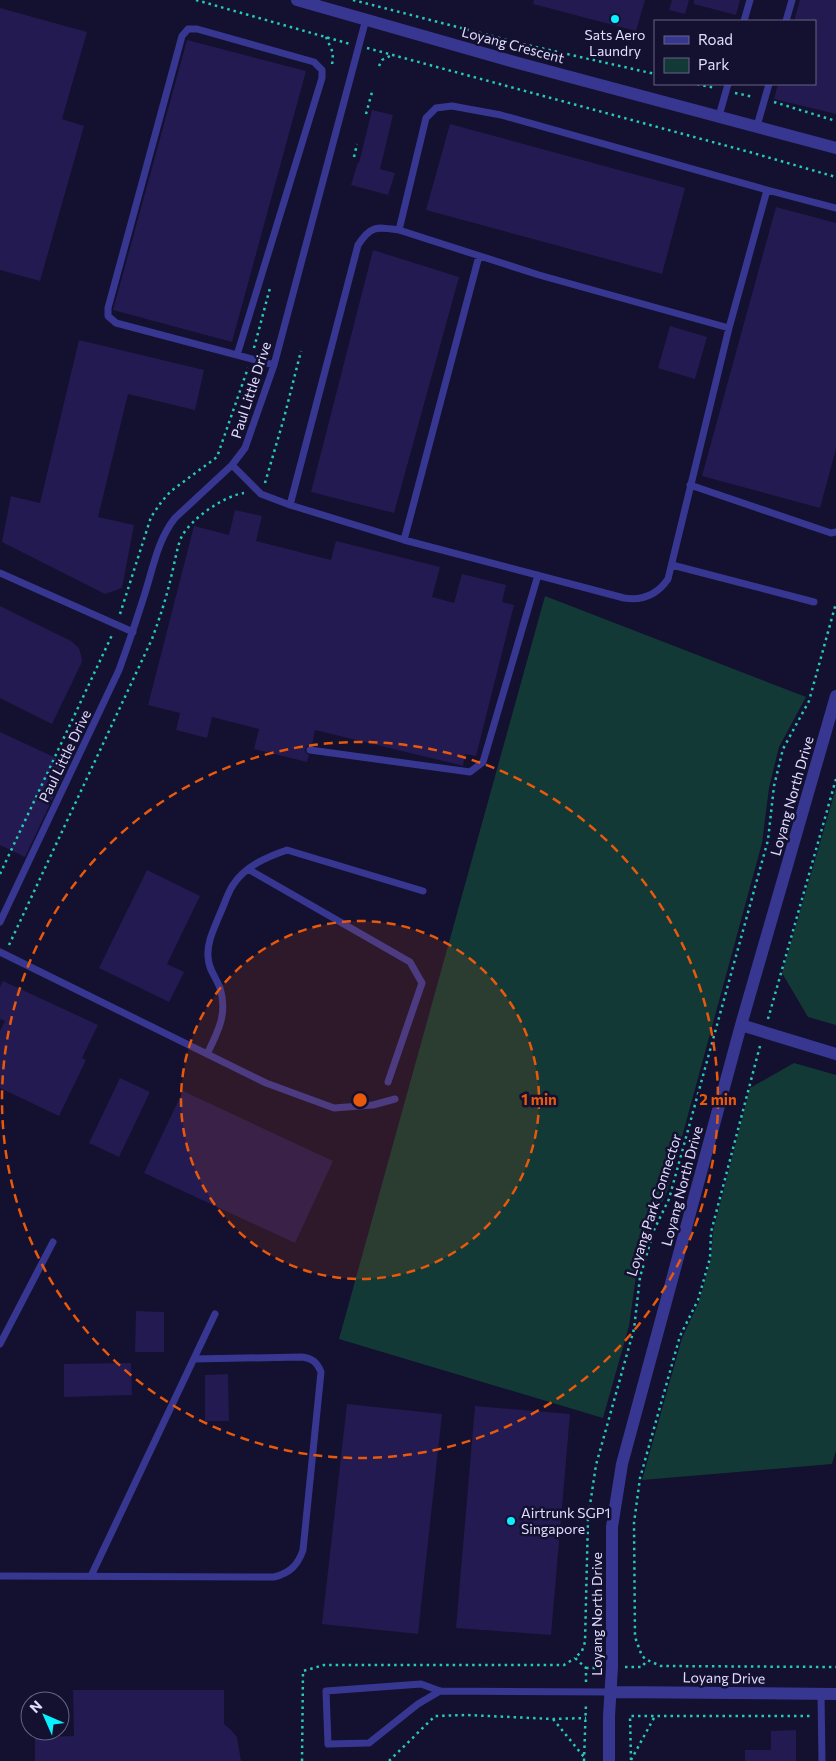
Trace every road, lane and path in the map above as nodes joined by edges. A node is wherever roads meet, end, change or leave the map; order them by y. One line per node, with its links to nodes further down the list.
1 (196, 0): 9 (path)
2 (298, 0): 6 (street, Loyang Crescent)
3 (353, 0): 12 (path)
4 (750, 0): 7 (lane)
5 (792, 0): 8 (lane)
6 (366, 19): 9 (lane, Paul Little Drive); 18 (street, Loyang Crescent)
7 (744, 20)
8 (786, 20)
9 (359, 46): 10 (path); 32 (lane, Paul Little Drive)
10 (393, 55): 11 (path); 24 (path)
11 (379, 66)
12 (654, 74)
13 (728, 85): 18 (lane)
14 (769, 85): 16 (lane)
15 (372, 92): 17 (path)
16 (765, 100): 19 (path); 20 (lane)
17 (366, 114)
18 (719, 116): 20 (street, Loyang Crescent)
19 (836, 121)
20 (757, 126): 22 (street, Loyang Crescent)
21 (357, 144): 23 (path)
22 (836, 148)
23 (354, 158)
24 (836, 177)
25 (767, 190): 26 (lane); 27 (lane); 29 (lane)
26 (836, 208)
27 (399, 230): 28 (lane); 36 (lane)
28 (479, 256): 29 (lane); 38 (lane)
29 (729, 328): 34 (lane)
30 (301, 351): 35 (path)
31 (237, 355): 31 (lane); 32 (lane)
32 (274, 366): 33 (lane, Paul Little Drive)
33 (232, 465): 35 (lane); 45 (lane, Paul Little Drive)
34 (690, 485): 37 (lane); 39 (lane)
35 (259, 492): 36 (lane); 53 (path)
36 (290, 505): 38 (lane)
37 (836, 532)
38 (404, 540): 41 (lane)
39 (672, 565): 41 (lane); 42 (lane)
40 (0, 573): 44 (lane)
41 (538, 575): 47 (lane)
42 (814, 602)
43 (836, 603): 66 (path, Loyang Park Connector)
44 (116, 625): 45 (lane); 50 (path)
45 (133, 632): 52 (lane, Paul Little Drive)
46 (836, 696): 54 (street, Loyang North Drive)
47 (310, 750)
48 (836, 779): 55 (path)
49 (248, 869): 51 (lane); 56 (lane); 58 (lane)
50 (0, 874)
51 (423, 890)
52 (0, 922)
53 (2, 953): 56 (lane)
54 (741, 1025): 55 (street); 70 (street, Loyang North Drive)
55 (764, 1032): 57 (street); 67 (path)
56 (207, 1054): 59 (lane)
57 (836, 1054)
58 (388, 1082)
59 (395, 1099)
60 (52, 1242): 62 (lane)
61 (215, 1314): 63 (lane)
62 (0, 1344)
63 (194, 1359): 65 (lane); 65 (lane)
64 (0, 1576): 65 (lane)
65 (91, 1576)
66 (575, 1658): 69 (path); 79 (path)
67 (836, 1667)
68 (440, 1691): 68 (lane, Loyang Drive); 69 (lane, Loyang Drive)
69 (586, 1691): 70 (lane, Loyang Drive); 75 (path)
70 (611, 1692): 71 (street, Loyang Drive); 82 (street)
71 (821, 1694): 72 (street, Loyang Drive); 74 (lane)
72 (836, 1694)
73 (655, 1716): 74 (path); 78 (path); 78 (path)
74 (822, 1716): 83 (lane)
75 (586, 1718): 76 (path); 77 (path)
76 (553, 1720): 77 (path); 80 (path)
77 (584, 1757): 81 (path)
78 (631, 1760)
79 (302, 1761)
80 (389, 1761)
81 (584, 1761)
82 (609, 1761)
83 (822, 1761)

